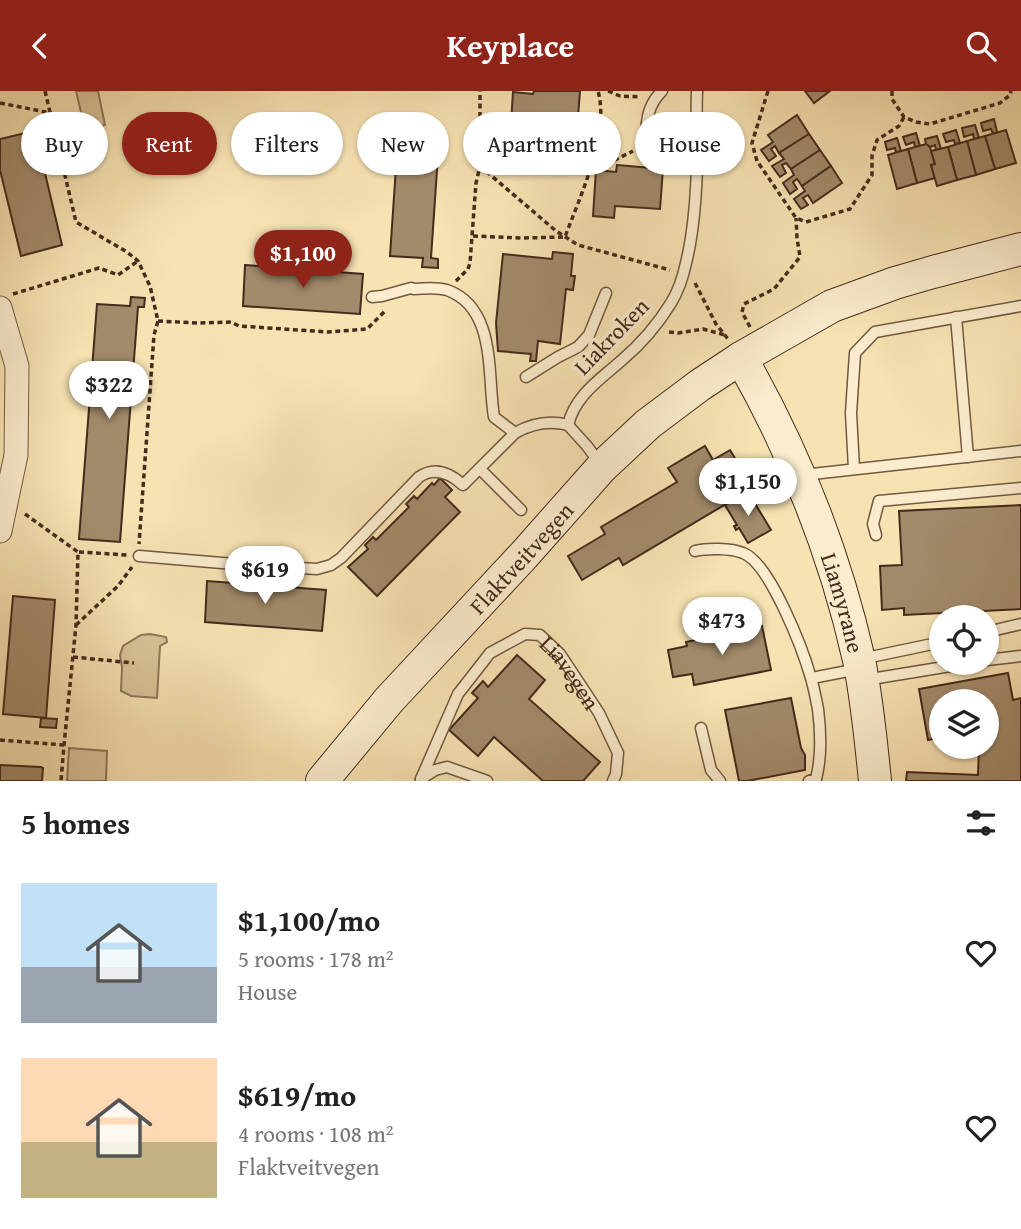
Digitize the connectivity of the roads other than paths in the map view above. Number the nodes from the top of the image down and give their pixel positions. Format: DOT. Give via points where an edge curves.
graph roads {
  1 [pos="697,91"];
  2 [pos="657,93"];
  3 [pos="648,112"];
  4 [pos="1021,249"];
  5 [pos="606,293"];
  6 [pos="372,297"];
  7 [pos="6,301"];
  8 [pos="1021,306"];
  9 [pos="956,317"];
  10 [pos="733,347"];
  11 [pos="526,377"];
  12 [pos="568,425"];
  13 [pos="515,433"];
  14 [pos="1021,451"];
  15 [pos="968,457"];
  16 [pos="603,467"];
  17 [pos="480,470"];
  18 [pos="854,470"];
  19 [pos="800,475"];
  20 [pos="1021,488"];
  21 [pos="521,510"];
  22 [pos="2,517"];
  23 [pos="876,535"];
  24 [pos="695,551"];
  25 [pos="139,556"];
  26 [pos="1021,624"];
  27 [pos="999,629"];
  28 [pos="929,646"];
  29 [pos="1021,656"];
  30 [pos="999,659"];
  31 [pos="929,665"];
  32 [pos="860,669"];
  33 [pos="812,678"];
  34 [pos="702,728"];
  35 [pos="420,780"];
  36 [pos="322,781"];
  37 [pos="487,781"];
  38 [pos="613,781"];
  39 [pos="720,781"];
  40 [pos="808,781"];
  41 [pos="874,781"];
  1 -- 12 [label="lane, Liakroken" via="696,194 692,238 680,286 653,327 576,403"];
  2 -- 3 [label="lane"];
  4 -- 10 [label="main road" via="920,275"];
  5 -- 11 [label="lane" via="589,335 578,347"];
  6 -- 13 [label="lane" via="411,288 447,290 469,303 486,338 494,417"];
  7 -- 22 [label="street" via="17,366 16,455"];
  8 -- 9 [label="lane"];
  9 -- 15 [label="lane"];
  9 -- 18 [label="lane" via="875,332 855,353 850,413"];
  10 -- 16 [label="main road, Flaktveitvegen" via="700,385 648,424"];
  10 -- 19 [label="main road, Liamyrane" via="767,404"];
  12 -- 13 [label="lane" via="544,423"];
  12 -- 16 [label="lane"];
  13 -- 17 [label="lane"];
  14 -- 15 [label="lane"];
  15 -- 18 [label="lane"];
  16 -- 36 [label="main road, Flaktveitvegen" via="389,700"];
  17 -- 21 [label="lane"];
  17 -- 25 [label="lane" via="463,485 448,474 425,472 341,558 326,567"];
  18 -- 19 [label="lane"];
  19 -- 32 [label="main road, Liamyrane" via="823,534"];
  20 -- 23 [label="lane" via="878,501 873,524"];
  24 -- 33 [label="lane" via="744,553 760,566 782,604"];
  26 -- 27 [label="lane"];
  28 -- 32 [label="lane"];
  29 -- 30 [label="lane"];
  31 -- 32 [label="lane"];
  32 -- 33 [label="lane"];
  32 -- 41 [label="main road, Liamyrane"];
  33 -- 40 [label="lane" via="821,762 816,779"];
  34 -- 39 [label="lane" via="711,770"];
  35 -- 37 [label="lane, Liavegen" via="447,767"];
  35 -- 38 [label="lane, Liavegen" via="458,694 490,653 525,635 540,635 560,654 599,713 618,753"];
}
